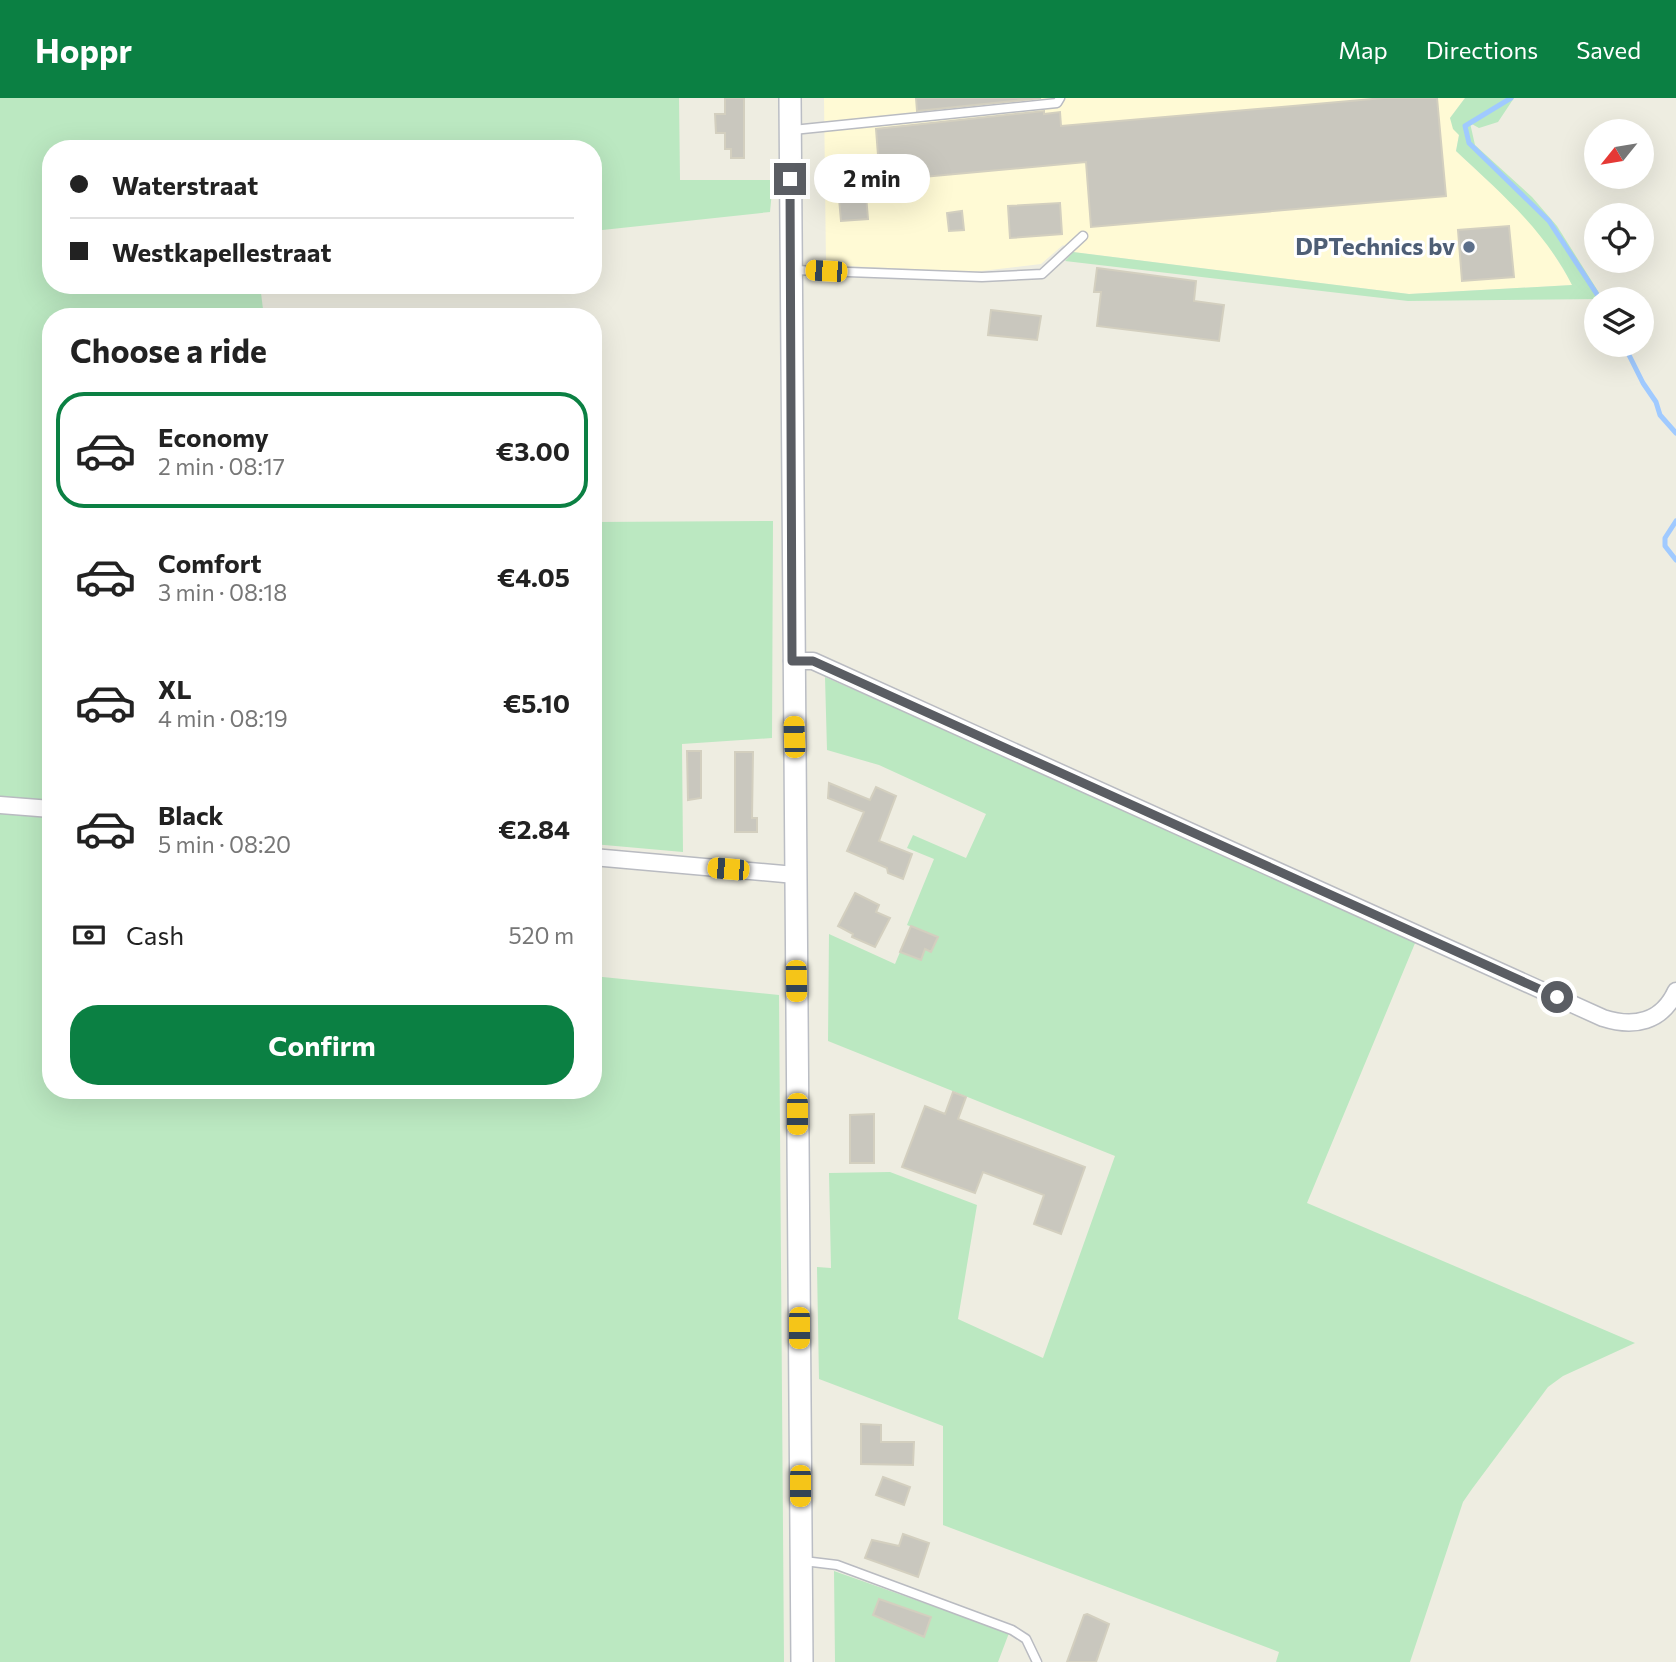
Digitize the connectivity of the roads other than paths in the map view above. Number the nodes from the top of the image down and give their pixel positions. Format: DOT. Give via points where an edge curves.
graph roads {
  1 [pos="789,98"];
  2 [pos="1060,98"];
  3 [pos="790,130"];
  4 [pos="1083,236"];
  5 [pos="790,270"];
  6 [pos="792,661"];
  7 [pos="0,805"];
  8 [pos="42,808"];
  9 [pos="602,858"];
  10 [pos="795,875"];
  11 [pos="1676,991"];
  12 [pos="801,1561"];
  13 [pos="802,1662"];
  14 [pos="1037,1662"];
  1 -- 3 [label="street"];
  2 -- 3 [label="lane" via="1057,103"];
  3 -- 5 [label="street"];
  4 -- 5 [label="lane" via="1042,274 982,277"];
  5 -- 6 [label="street"];
  6 -- 10 [label="street"];
  6 -- 11 [label="street" via="813,661 1603,1018 1642,1023 1667,1007"];
  7 -- 8 [label="street"];
  9 -- 10 [label="street"];
  10 -- 12 [label="street"];
  12 -- 13 [label="street"];
  12 -- 14 [label="lane" via="836,1565 1012,1630 1026,1639"];
}
